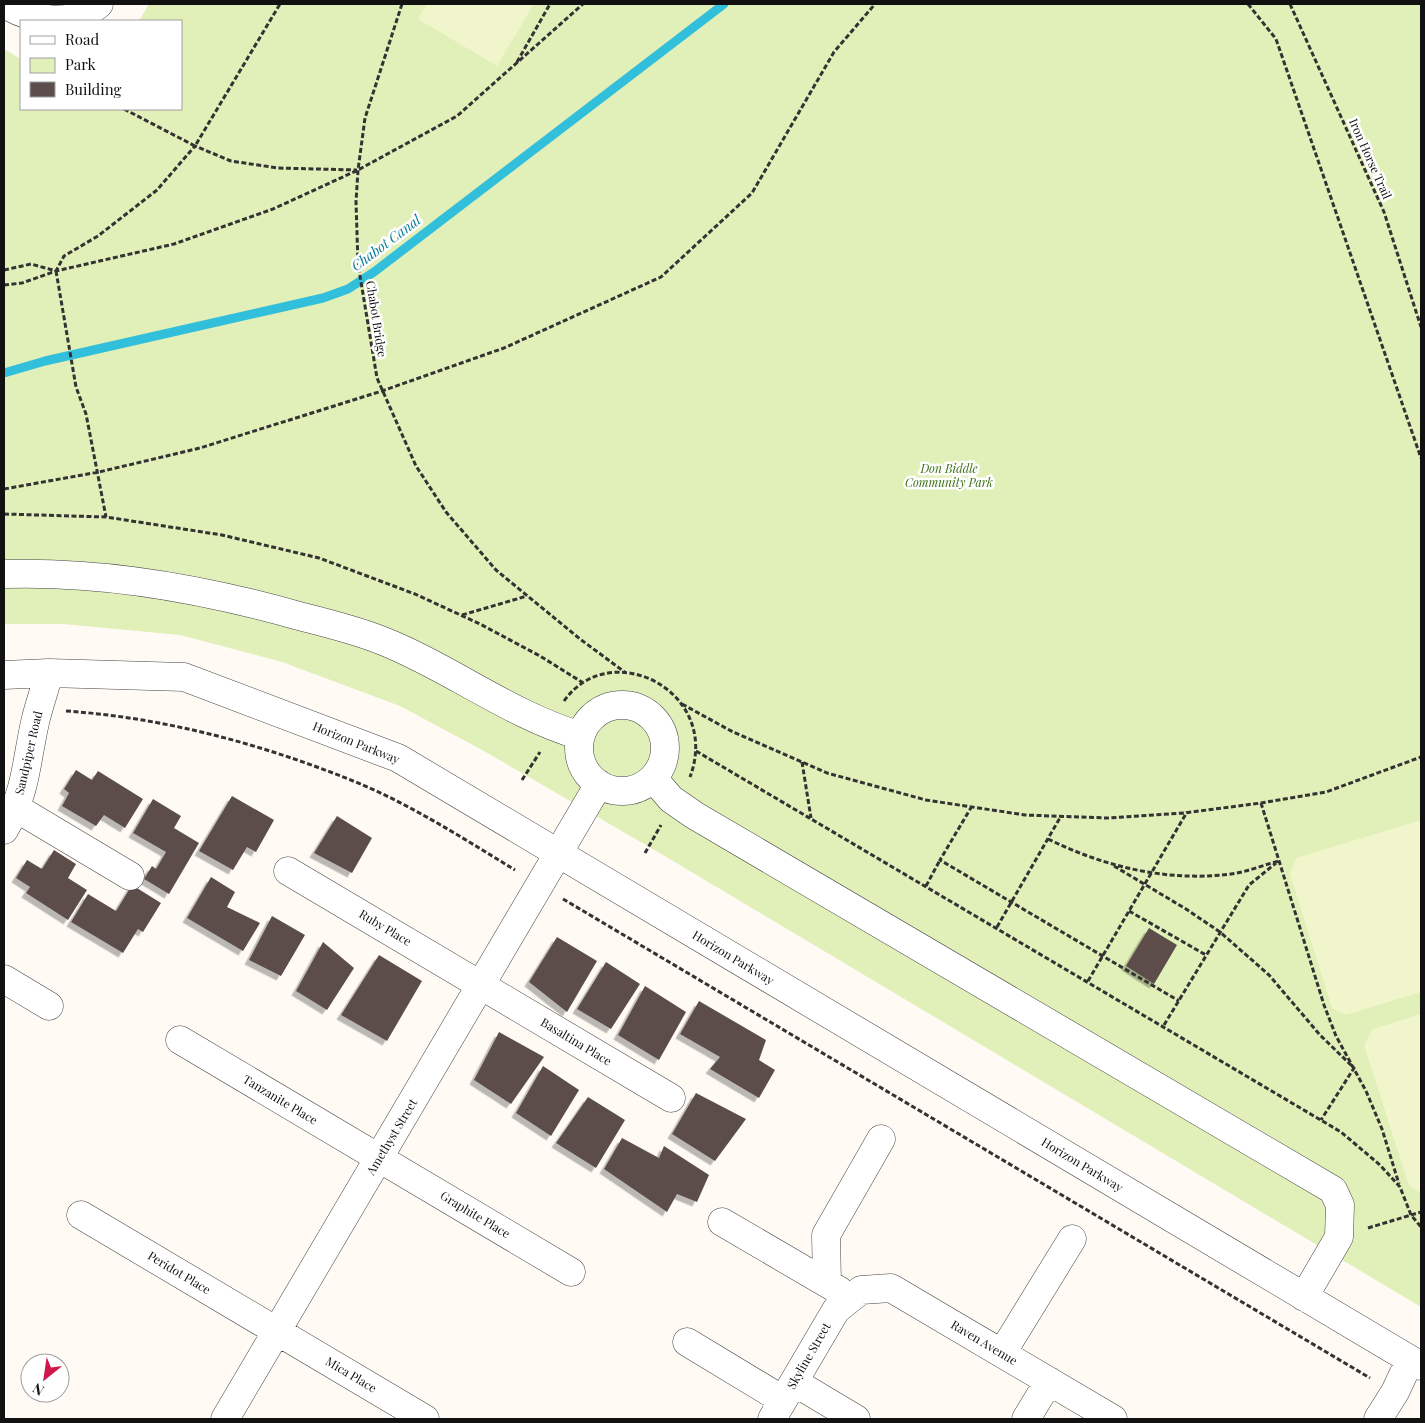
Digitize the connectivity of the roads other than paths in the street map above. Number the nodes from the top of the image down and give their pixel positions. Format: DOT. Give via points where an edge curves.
graph roads {
  1 [pos="4,4"];
  2 [pos="99,4"];
  3 [pos="4,574"];
  4 [pos="49,673"];
  5 [pos="4,675"];
  6 [pos="581,736"];
  7 [pos="653,778"];
  8 [pos="600,784"];
  9 [pos="10,819"];
  10 [pos="559,855"];
  11 [pos="288,871"];
  12 [pos="130,876"];
  13 [pos="4,979"];
  14 [pos="482,986"];
  15 [pos="49,1006"];
  16 [pos="180,1040"];
  17 [pos="671,1098"];
  18 [pos="881,1139"];
  19 [pos="379,1159"];
  20 [pos="81,1215"];
  21 [pos="722,1222"];
  22 [pos="1072,1239"];
  23 [pos="571,1272"];
  24 [pos="827,1284"];
  25 [pos="852,1297"];
  26 [pos="1304,1297"];
  27 [pos="277,1332"];
  28 [pos="687,1342"];
  29 [pos="1002,1353"];
  30 [pos="1416,1363"];
  31 [pos="1049,1381"];
  32 [pos="783,1400"];
  33 [pos="225,1419"];
  34 [pos="425,1419"];
  35 [pos="856,1419"];
  36 [pos="1026,1419"];
  37 [pos="1113,1419"];
  38 [pos="1378,1419"];
  1 -- 2 [label="street" via="42,19 69,19"];
  3 -- 6 [label="street" via="47,572 172,586 308,618 383,641 551,727"];
  4 -- 5 [label="street, Horizon Parkway"];
  4 -- 9 [label="street, Sandpiper Road" via="28,769"];
  4 -- 10 [label="street, Horizon Parkway" via="184,677 398,758"];
  6 -- 7 [label="street" via="586,723 608,707 620,704 644,711 661,729 664,741 665,755"];
  6 -- 8 [label="street" via="579,750 582,763"];
  7 -- 8 [label="street" via="640,787 627,790"];
  7 -- 26 [label="street" via="675,802 694,815 1333,1190 1340,1205 1339,1237"];
  8 -- 10 [label="street, Amethyst Street"];
  9 -- 12 [label="street"];
  10 -- 14 [label="street, Amethyst Street"];
  10 -- 26 [label="street, Horizon Parkway"];
  11 -- 14 [label="street, Ruby Place"];
  13 -- 15 [label="street"];
  14 -- 17 [label="street, Basaltina Place"];
  14 -- 19 [label="street, Amethyst Street"];
  16 -- 19 [label="street, Tanzanite Place"];
  18 -- 24 [label="street" via="826,1235"];
  19 -- 23 [label="street, Graphite Place"];
  19 -- 27 [label="street, Amethyst Street"];
  20 -- 27 [label="street, Peridot Place"];
  21 -- 24 [label="street"];
  22 -- 29 [label="street"];
  24 -- 25 [label="street"];
  25 -- 29 [label="street, Raven Avenue" via="861,1290 891,1288"];
  25 -- 32 [label="street, Skyline Street" via="836,1310"];
  26 -- 30 [label="street, Horizon Parkway"];
  27 -- 33 [label="street, Amethyst Street"];
  27 -- 34 [label="street, Mica Place"];
  28 -- 32 [label="street"];
  29 -- 31 [label="street, Raven Avenue"];
  30 -- 38 [label="street"];
  31 -- 36 [label="street"];
  31 -- 37 [label="street, Raven Avenue"];
  32 -- 35 [label="street"];
}
